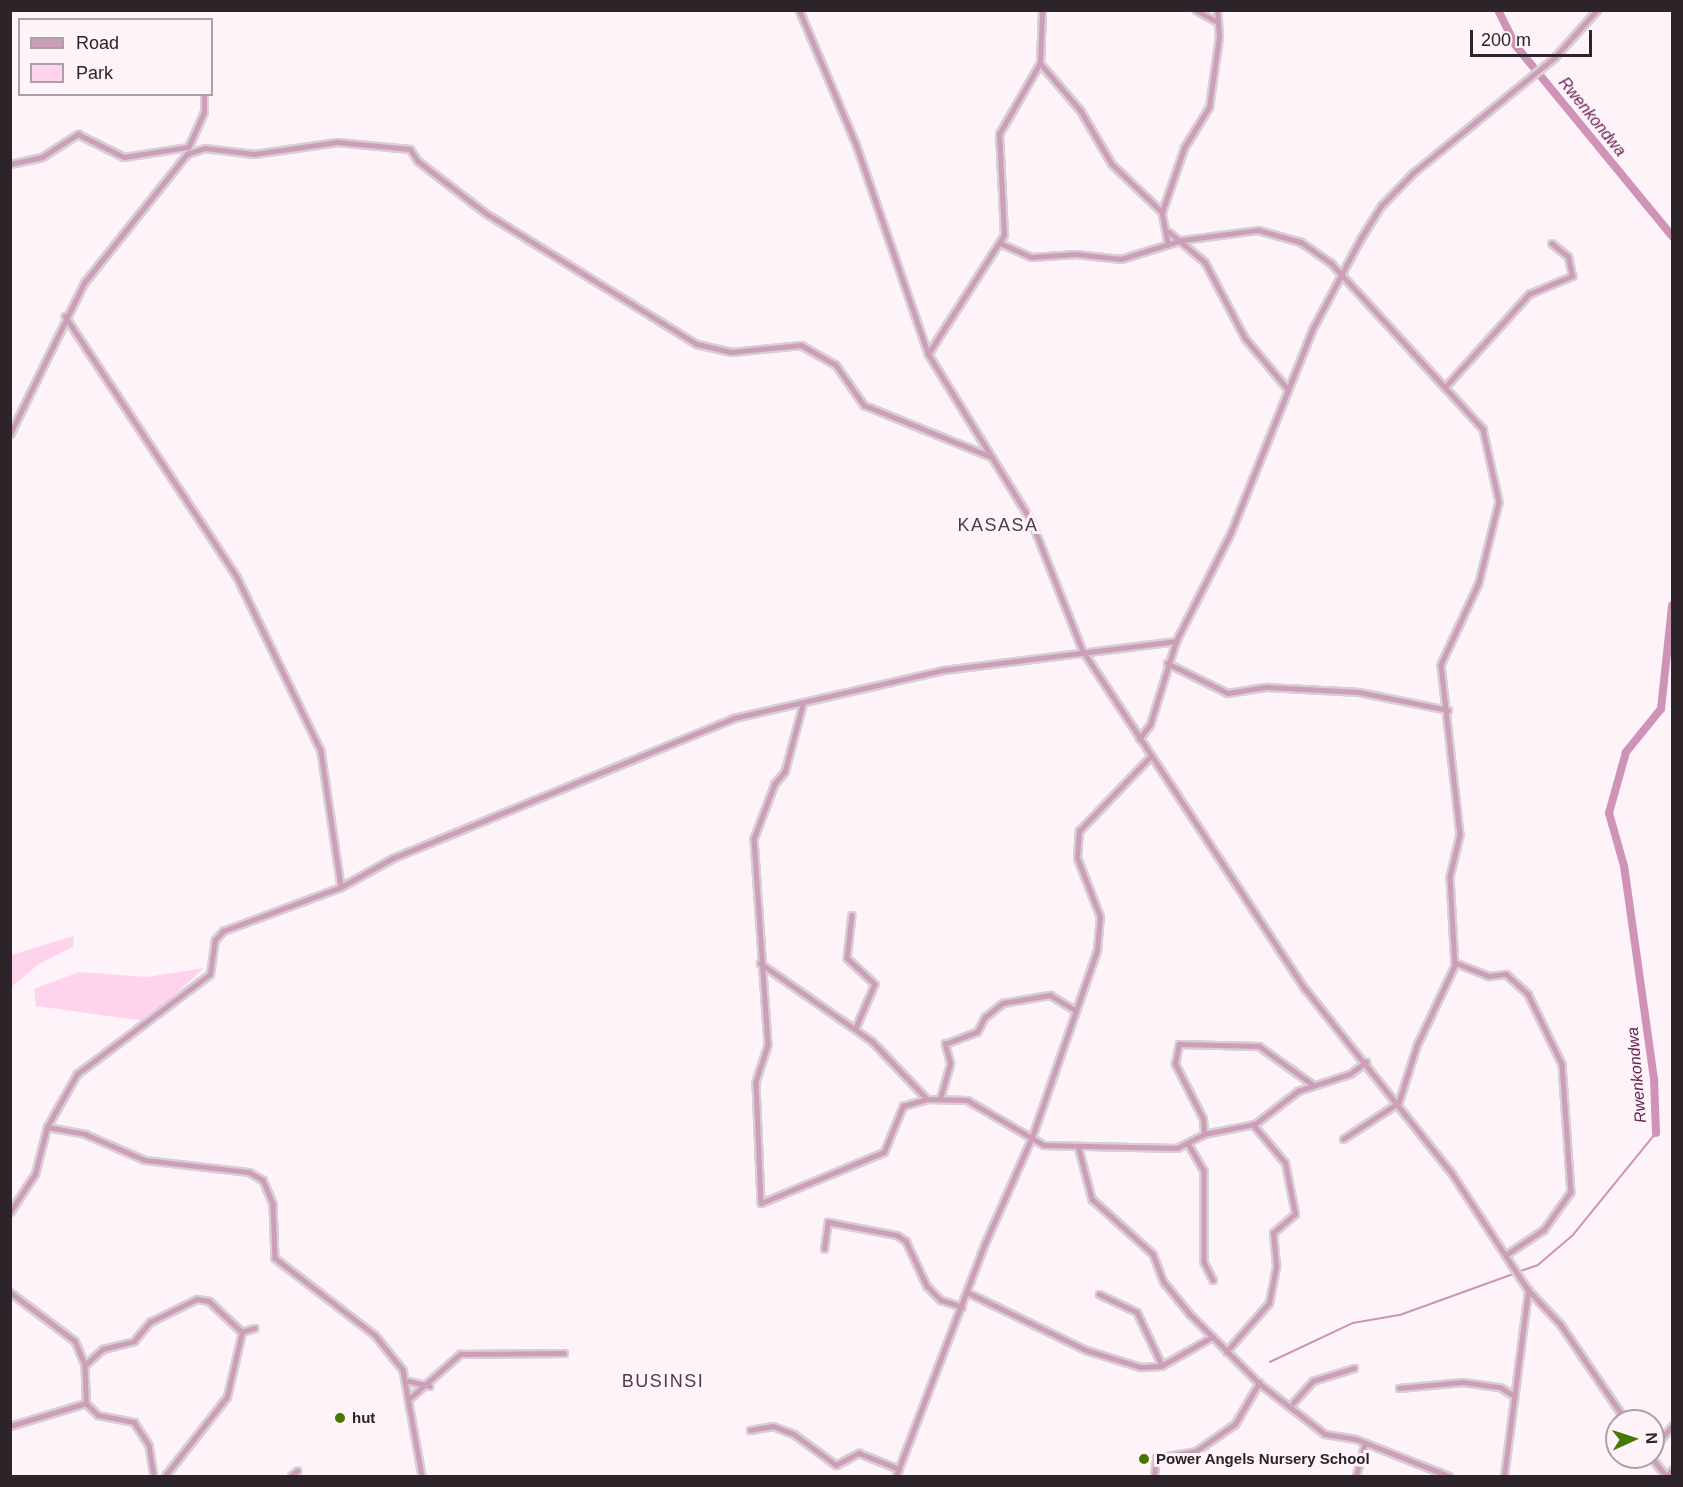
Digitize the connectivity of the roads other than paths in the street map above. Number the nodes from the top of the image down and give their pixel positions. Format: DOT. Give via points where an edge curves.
graph roads {
  1 [pos="799,10"];
  2 [pos="1042,10"];
  3 [pos="1196,10"];
  4 [pos="1217,10"];
  5 [pos="1597,10"];
  6 [pos="1218,22"];
  7 [pos="1040,63"];
  8 [pos="204,96"];
  9 [pos="188,147"];
  10 [pos="188,154"];
  11 [pos="10,164"];
  12 [pos="1162,212"];
  13 [pos="1169,232"];
  14 [pos="1182,240"];
  15 [pos="1000,243"];
  16 [pos="1168,244"];
  17 [pos="1552,244"];
  18 [pos="1339,275"];
  19 [pos="65,316"];
  20 [pos="928,354"];
  21 [pos="1446,386"];
  22 [pos="1288,389"];
  23 [pos="10,434"];
  24 [pos="992,457"];
  25 [pos="1176,641"];
  26 [pos="1082,650"];
  27 [pos="1167,663"];
  28 [pos="803,705"];
  29 [pos="1448,710"];
  30 [pos="1138,739"];
  31 [pos="1151,756"];
  32 [pos="341,887"];
  33 [pos="852,915"];
  34 [pos="1454,962"];
  35 [pos="760,963"];
  36 [pos="1466,968"];
  37 [pos="1453,974"];
  38 [pos="1075,1010"];
  39 [pos="855,1028"];
  40 [pos="1366,1062"];
  41 [pos="1312,1084"];
  42 [pos="927,1099"];
  43 [pos="940,1099"];
  44 [pos="1399,1103"];
  45 [pos="1253,1125"];
  46 [pos="47,1127"];
  47 [pos="1204,1134"];
  48 [pos="1032,1137"];
  49 [pos="1344,1138"];
  50 [pos="1190,1145"];
  51 [pos="1079,1149"];
  52 [pos="10,1212"];
  53 [pos="824,1249"];
  54 [pos="1508,1254"];
  55 [pos="1214,1280"];
  56 [pos="1528,1290"];
  57 [pos="10,1292"];
  58 [pos="967,1292"];
  59 [pos="1099,1294"];
  60 [pos="962,1307"];
  61 [pos="254,1328"];
  62 [pos="242,1332"];
  63 [pos="1212,1337"];
  64 [pos="1226,1352"];
  65 [pos="564,1353"];
  66 [pos="83,1355"];
  67 [pos="92,1357"];
  68 [pos="85,1365"];
  69 [pos="1162,1365"];
  70 [pos="1354,1368"];
  71 [pos="409,1381"];
  72 [pos="1259,1383"];
  73 [pos="429,1386"];
  74 [pos="1399,1388"];
  75 [pos="1513,1395"];
  76 [pos="410,1398"];
  77 [pos="86,1403"];
  78 [pos="1293,1403"];
  79 [pos="1618,1409"];
  80 [pos="10,1426"];
  81 [pos="750,1430"];
  82 [pos="1365,1443"];
  83 [pos="899,1469"];
  84 [pos="1672,1470"];
  85 [pos="297,1471"];
  86 [pos="154,1476"];
  87 [pos="165,1476"];
  88 [pos="291,1476"];
  89 [pos="422,1476"];
  90 [pos="896,1476"];
  91 [pos="1154,1476"];
  92 [pos="1356,1476"];
  93 [pos="1449,1476"];
  94 [pos="1504,1476"];
  95 [pos="1666,1476"];
  1 -- 20 [label="street" via="859,155"];
  2 -- 7 [label="street"];
  3 -- 6 [label="street"];
  4 -- 6 [label="street"];
  5 -- 18 [label="street" via="1544,67 1397,189"];
  6 -- 12 [label="street" via="1209,107 1184,148"];
  7 -- 12 [label="street" via="1081,111 1112,164"];
  7 -- 15 [label="street" via="999,134 1005,228"];
  8 -- 9 [label="street" via="204,112"];
  9 -- 10 [label="street"];
  9 -- 11 [label="street" via="124,157 78,134 42,157"];
  10 -- 19 [label="street" via="90,275"];
  10 -- 24 [label="street" via="205,148 255,154 337,142 410,149 418,161 487,214 697,344 731,352 801,345 836,365 864,405"];
  12 -- 13 [label="street"];
  13 -- 14 [label="street"];
  13 -- 16 [label="street"];
  14 -- 16 [label="street"];
  14 -- 18 [label="street" via="1266,231 1314,250"];
  14 -- 22 [label="street" via="1205,262 1245,338"];
  15 -- 16 [label="street" via="1031,257 1076,254 1121,259"];
  15 -- 20 [label="street"];
  17 -- 21 [label="street" via="1568,257 1572,276 1529,294"];
  18 -- 21 [label="street"];
  18 -- 22 [label="street"];
  19 -- 23 [label="street"];
  19 -- 32 [label="street" via="237,577 321,751"];
  20 -- 24 [label="street"];
  21 -- 29 [label="street" via="1483,429 1499,496 1479,584 1442,659"];
  22 -- 25 [label="street" via="1219,561"];
  24 -- 26 [label="street" via="1031,521"];
  25 -- 26 [label="street"];
  25 -- 27 [label="street"];
  26 -- 28 [label="street" via="944,670"];
  26 -- 30 [label="street"];
  27 -- 29 [label="street" via="1228,693 1266,687 1359,692"];
  27 -- 30 [label="street" via="1154,717"];
  28 -- 32 [label="street" via="700,730 393,858"];
  28 -- 35 [label="street" via="785,772 775,784 754,839"];
  29 -- 34 [label="street" via="1460,836 1450,877"];
  30 -- 31 [label="street"];
  31 -- 38 [label="street" via="1078,831 1077,858 1100,917 1100,933"];
  31 -- 40 [label="street" via="1305,989"];
  32 -- 46 [label="street" via="218,935 210,974 82,1069"];
  33 -- 39 [label="street" via="847,958 875,984"];
  34 -- 36 [label="street"];
  34 -- 37 [label="street"];
  35 -- 39 [label="street"];
  35 -- 42 [label="street" via="768,1045 756,1083 761,1203 884,1152 903,1106"];
  36 -- 37 [label="street"];
  36 -- 54 [label="street" via="1489,976 1508,975 1528,994 1562,1064 1571,1192 1541,1233"];
  37 -- 44 [label="street" via="1417,1046"];
  38 -- 43 [label="street" via="1050,995 1003,1003 985,1017 977,1032 945,1044 951,1063"];
  38 -- 48 [label="street"];
  39 -- 42 [label="street" via="896,1060"];
  40 -- 41 [label="street" via="1350,1074"];
  40 -- 44 [label="street"];
  41 -- 45 [label="street"];
  41 -- 47 [label="street" via="1259,1046 1179,1044 1175,1064"];
  42 -- 43 [label="street"];
  43 -- 48 [label="street" via="967,1100"];
  44 -- 49 [label="street"];
  44 -- 54 [label="street"];
  45 -- 47 [label="street"];
  45 -- 64 [label="street" via="1285,1163 1295,1214 1273,1233 1276,1264 1269,1303"];
  46 -- 52 [label="street" via="40,1164"];
  46 -- 71 [label="street" via="85,1134 145,1160 257,1175 273,1204 275,1258 375,1335"];
  47 -- 50 [label="street"];
  48 -- 51 [label="street"];
  48 -- 58 [label="street"];
  50 -- 51 [label="street"];
  50 -- 55 [label="street" via="1204,1171 1204,1259"];
  51 -- 63 [label="street" via="1088,1194 1153,1254 1164,1282"];
  53 -- 60 [label="street" via="828,1222 897,1235 906,1241 927,1286 941,1300"];
  54 -- 56 [label="street" via="1527,1280"];
  56 -- 75 [label="street"];
  56 -- 79 [label="street" via="1560,1324"];
  57 -- 66 [label="street" via="68,1333"];
  58 -- 60 [label="street"];
  58 -- 69 [label="street" via="1086,1350 1141,1366"];
  59 -- 69 [label="street" via="1137,1312"];
  60 -- 83 [label="street"];
  61 -- 62 [label="street"];
  62 -- 67 [label="street" via="209,1301 197,1299 156,1319 134,1341 109,1346"];
  62 -- 87 [label="street" via="227,1397"];
  63 -- 64 [label="street"];
  63 -- 69 [label="street"];
  64 -- 72 [label="street"];
  65 -- 73 [label="street" via="460,1354"];
  66 -- 67 [label="street"];
  66 -- 68 [label="street"];
  67 -- 68 [label="street"];
  68 -- 77 [label="street"];
  70 -- 78 [label="street" via="1313,1381"];
  71 -- 73 [label="street"];
  71 -- 76 [label="street"];
  72 -- 78 [label="street"];
  72 -- 91 [label="street" via="1235,1424 1196,1451 1156,1458"];
  73 -- 76 [label="street"];
  74 -- 75 [label="street" via="1463,1382 1500,1387"];
  75 -- 94 [label="street"];
  76 -- 89 [label="street"];
  77 -- 80 [label="street"];
  77 -- 86 [label="street" via="98,1415 134,1422 149,1445"];
  78 -- 82 [label="street" via="1325,1434"];
  81 -- 83 [label="street" via="772,1426 795,1434 836,1465 859,1453"];
  82 -- 92 [label="street"];
  82 -- 93 [label="street"];
  83 -- 90 [label="street"];
  84 -- 95 [label="street"];
  85 -- 88 [label="street"];
}
